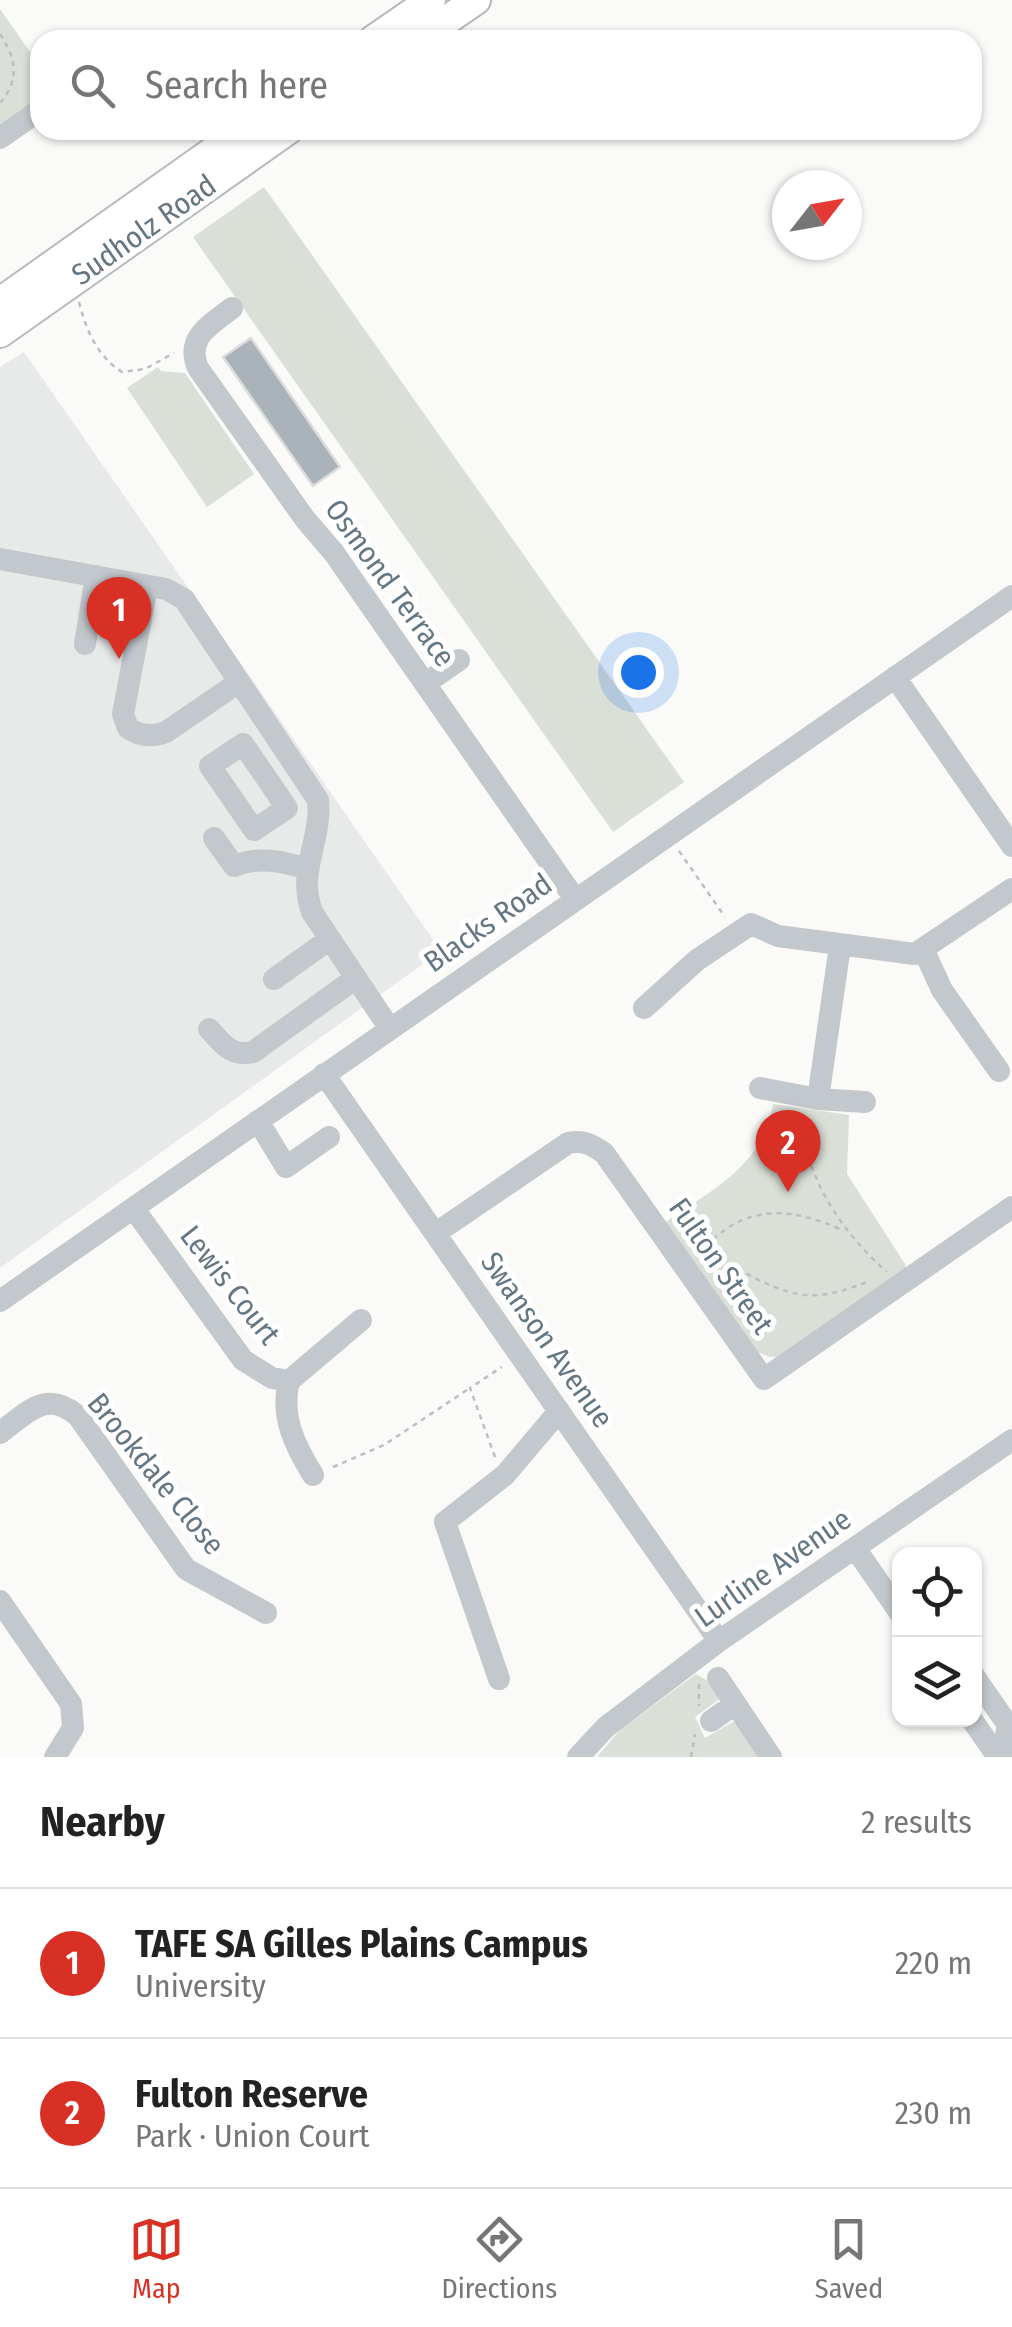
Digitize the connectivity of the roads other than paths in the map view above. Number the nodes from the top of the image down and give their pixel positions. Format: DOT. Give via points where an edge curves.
graph roads {
  1 [pos="431,0"];
  2 [pos="476,0"];
  3 [pos="388,30"];
  4 [pos="432,30"];
  5 [pos="30,117"];
  6 [pos="0,138"];
  7 [pos="229,140"];
  8 [pos="274,140"];
  9 [pos="0,302"];
  10 [pos="232,308"];
  11 [pos="0,332"];
  12 [pos="0,559"];
  13 [pos="96,576"];
  14 [pos="147,586"];
  15 [pos="1012,596"];
  16 [pos="85,644"];
  17 [pos="460,660"];
  18 [pos="895,677"];
  19 [pos="239,682"];
  20 [pos="426,683"];
  21 [pos="275,736"];
  22 [pos="250,753"];
  23 [pos="214,838"];
  24 [pos="1012,846"];
  25 [pos="307,870"];
  26 [pos="1012,889"];
  27 [pos="575,900"];
  28 [pos="330,939"];
  29 [pos="840,946"];
  30 [pos="924,951"];
  31 [pos="356,978"];
  32 [pos="274,979"];
  33 [pos="644,1008"];
  34 [pos="209,1029"];
  35 [pos="390,1029"];
  36 [pos="999,1071"];
  37 [pos="324,1074"];
  38 [pos="760,1088"];
  39 [pos="865,1102"];
  40 [pos="810,1104"];
  41 [pos="258,1121"];
  42 [pos="329,1137"];
  43 [pos="1012,1207"];
  44 [pos="134,1209"];
  45 [pos="436,1233"];
  46 [pos="2,1296"];
  47 [pos="362,1320"];
  48 [pos="289,1382"];
  49 [pos="560,1411"];
  50 [pos="0,1432"];
  51 [pos="1012,1440"];
  52 [pos="319,1473"];
  53 [pos="856,1548"];
  54 [pos="0,1601"];
  55 [pos="892,1601"];
  56 [pos="266,1614"];
  57 [pos="720,1640"];
  58 [pos="718,1678"];
  59 [pos="498,1679"];
  60 [pos="982,1688"];
  61 [pos="735,1704"];
  62 [pos="711,1721"];
  63 [pos="977,1727"];
  64 [pos="55,1757"];
  65 [pos="578,1757"];
  66 [pos="771,1757"];
  67 [pos="1000,1757"];
  1 -- 3 [label="main road"];
  2 -- 4 [label="main road"];
  5 -- 6 [label="street"];
  7 -- 9 [label="main road, Sudholz Road"];
  8 -- 11 [label="main road, Sudholz Road"];
  10 -- 20 [label="street, Osmond Terrace" via="194,344 198,368"];
  12 -- 13 [label="street"];
  13 -- 14 [label="street"];
  13 -- 16 [label="street"];
  14 -- 19 [label="street" via="184,599"];
  14 -- 19 [label="street" via="123,714 128,728 156,736 166,732"];
  15 -- 18 [label="street, Blacks Road"];
  17 -- 20 [label="street"];
  18 -- 24 [label="street"];
  18 -- 27 [label="street, Blacks Road"];
  19 -- 21 [label="street"];
  20 -- 27 [label="street, Osmond Terrace"];
  21 -- 22 [label="street"];
  21 -- 25 [label="street" via="318,800"];
  23 -- 25 [label="street" via="234,866 272,861"];
  25 -- 28 [label="street" via="305,892"];
  26 -- 30 [label="street"];
  27 -- 35 [label="street, Blacks Road"];
  28 -- 31 [label="street"];
  28 -- 32 [label="street"];
  29 -- 30 [label="street"];
  29 -- 33 [label="street" via="778,936 751,924 697,960"];
  29 -- 40 [label="street"];
  30 -- 36 [label="street" via="942,990"];
  31 -- 34 [label="street" via="254,1052 228,1050"];
  31 -- 35 [label="street"];
  35 -- 37 [label="street, Blacks Road"];
  37 -- 41 [label="street, Blacks Road"];
  37 -- 45 [label="street, Swanson Avenue"];
  38 -- 40 [label="street"];
  39 -- 40 [label="street"];
  41 -- 42 [label="street" via="286,1167"];
  41 -- 44 [label="street, Blacks Road"];
  43 -- 45 [label="street, Fulton Street" via="764,1379 593,1145 568,1143"];
  44 -- 46 [label="street, Blacks Road"];
  44 -- 48 [label="street, Lewis Court" via="243,1360"];
  45 -- 49 [label="street, Swanson Avenue"];
  47 -- 48 [label="street, Lewis Court"];
  48 -- 52 [label="street, Lewis Court" via="290,1431"];
  49 -- 57 [label="street, Swanson Avenue"];
  49 -- 59 [label="street" via="505,1476 444,1522"];
  50 -- 56 [label="street, Brookdale Close" via="40,1405 67,1407 186,1569"];
  51 -- 53 [label="street, Lurline Avenue"];
  53 -- 55 [label="street"];
  53 -- 57 [label="street, Lurline Avenue"];
  54 -- 64 [label="street" via="71,1704 73,1728"];
  57 -- 65 [label="street, Lurline Avenue" via="606,1727"];
  58 -- 61 [label="street"];
  60 -- 67 [label="street" via="1008,1725"];
  61 -- 62 [label="street"];
  61 -- 66 [label="street"];
  63 -- 67 [label="street"];
}
